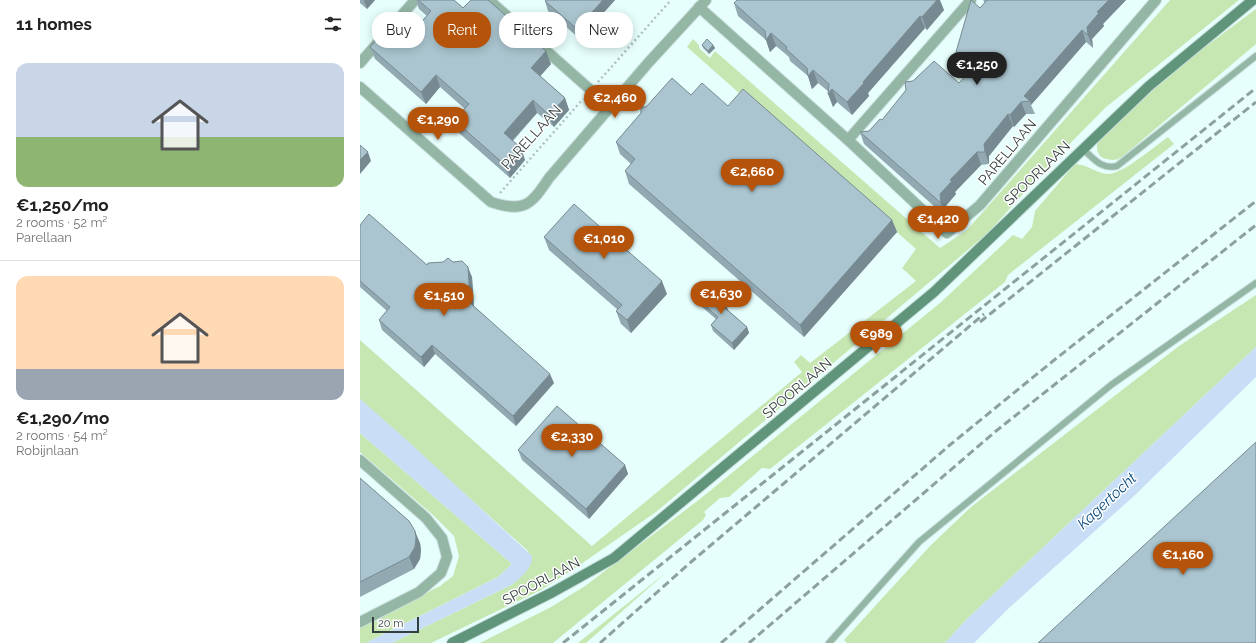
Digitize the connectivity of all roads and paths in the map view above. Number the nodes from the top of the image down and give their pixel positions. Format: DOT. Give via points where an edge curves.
graph roads {
  1 [pos="415,0"];
  2 [pos="489,0"];
  3 [pos="670,0"];
  4 [pos="970,0"];
  5 [pos="1156,0"];
  6 [pos="1253,0"];
  7 [pos="702,4"];
  8 [pos="1256,56"];
  9 [pos="360,63"];
  10 [pos="360,87"];
  11 [pos="591,90"];
  12 [pos="611,108"];
  13 [pos="848,140"];
  14 [pos="1083,149"];
  15 [pos="491,202"];
  16 [pos="1256,283"];
  17 [pos="360,460"];
  18 [pos="360,622"];
  19 [pos="452,643"];
  20 [pos="829,643"];
  1 -- 9 [label="street"];
  2 -- 11 [label="street"];
  3 -- 11 [label="path, PARELLAAN"];
  4 -- 13 [label="street"];
  5 -- 13 [label="street, PARELLAAN" via="980,205 947,233"];
  6 -- 14 [label="main road, SPOORLAAN" via="1149,86"];
  7 -- 12 [label="street, PARELLAAN"];
  7 -- 13 [label="street, PARELLAAN"];
  8 -- 14 [label="lane" via="1117,166 1109,168 1101,165"];
  10 -- 15 [label="street"];
  11 -- 12 [label="street"];
  11 -- 15 [label="path, PARELLAAN"];
  12 -- 15 [label="street, PARELLAAN" via="548,178 535,199 527,204 508,208"];
  14 -- 19 [label="main road, SPOORLAAN" via="934,292 614,558"];
  16 -- 20 [label="lane" via="1111,385 919,542"];
  17 -- 18 [label="street" via="426,518 442,538 447,557 441,573 419,592"];
}
